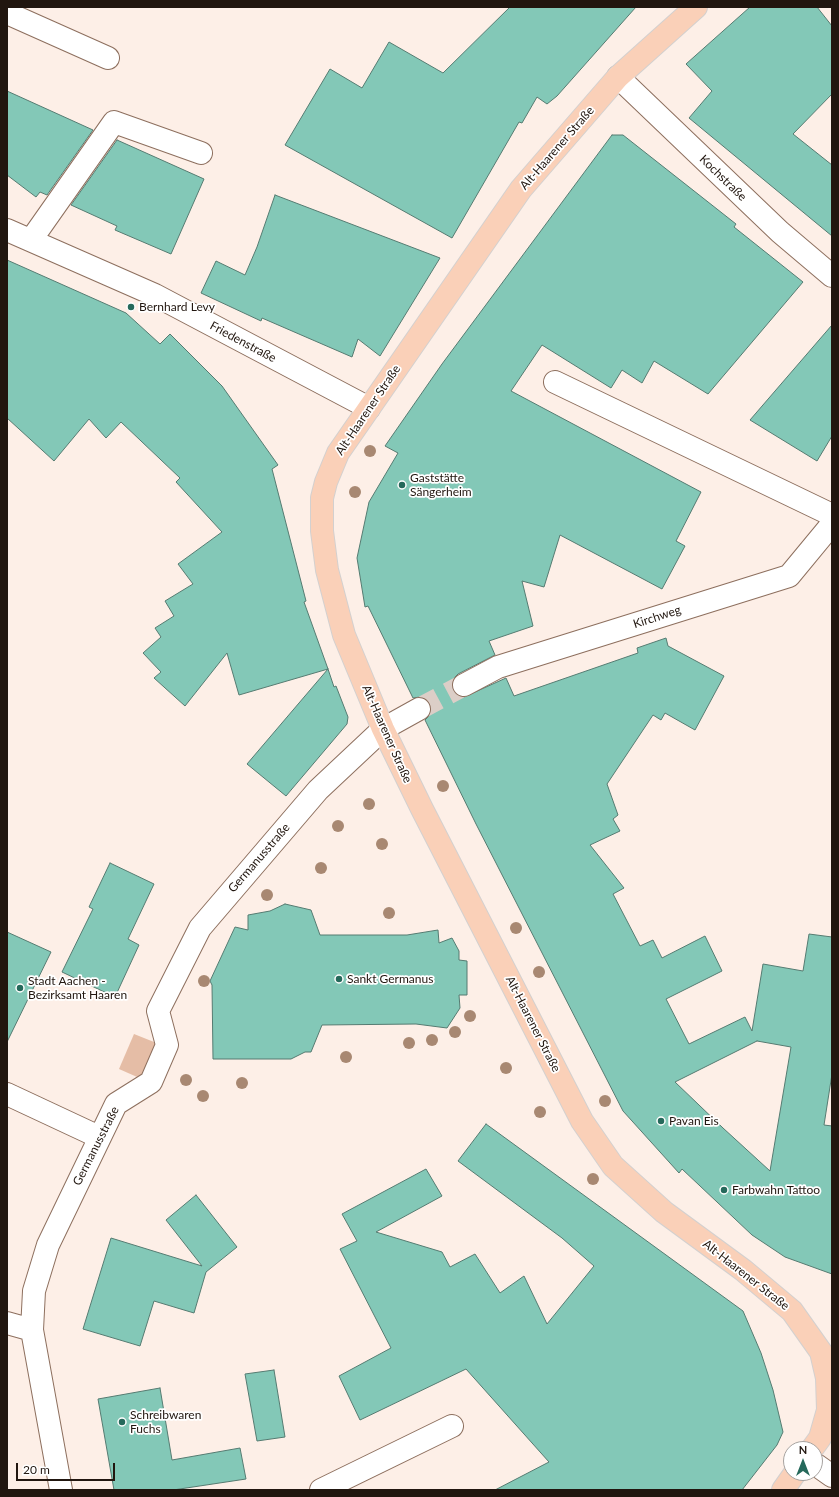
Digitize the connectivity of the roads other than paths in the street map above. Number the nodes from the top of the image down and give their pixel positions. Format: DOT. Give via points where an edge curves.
graph roads {
  1 [pos="696,7"];
  2 [pos="7,13"];
  3 [pos="108,58"];
  4 [pos="618,77"];
  5 [pos="202,153"];
  6 [pos="7,230"];
  7 [pos="31,240"];
  8 [pos="832,276"];
  9 [pos="556,382"];
  10 [pos="369,408"];
  11 [pos="832,515"];
  12 [pos="832,524"];
  13 [pos="464,685"];
  14 [pos="419,709"];
  15 [pos="383,728"];
  16 [pos="7,1094"];
  17 [pos="99,1137"];
  18 [pos="7,1323"];
  19 [pos="32,1330"];
  20 [pos="826,1351"];
  21 [pos="452,1426"];
  22 [pos="818,1441"];
  23 [pos="823,1470"];
  24 [pos="832,1476"];
  25 [pos="789,1481"];
  26 [pos="61,1490"];
  27 [pos="321,1490"];
  28 [pos="783,1490"];
  1 -- 4 [label="main road, Alt-Haarener Straße"];
  2 -- 3 [label="street"];
  4 -- 8 [label="street, Kochstraße" via="780,232"];
  4 -- 10 [label="main road, Alt-Haarener Straße" via="521,189"];
  5 -- 7 [label="street" via="114,122"];
  6 -- 7 [label="street, Friedenstraße"];
  7 -- 10 [label="street, Friedenstraße" via="155,295"];
  9 -- 11 [label="street"];
  10 -- 15 [label="main road, Alt-Haarener Straße" via="341,448 331,468 322,498 322,531 327,570 344,635"];
  12 -- 13 [label="street, Kirchweg" via="789,576 498,668"];
  14 -- 15 [label="street"];
  15 -- 17 [label="street, Germanusstraße" via="318,790 200,928 158,1011 167,1045 154,1076 151,1082 116,1104"];
  15 -- 20 [label="main road, Alt-Haarener Straße" via="582,1120 613,1166 664,1212 743,1270 792,1311"];
  16 -- 17 [label="street"];
  17 -- 19 [label="street, Germanusstraße" via="48,1245 34,1291"];
  18 -- 19 [label="street"];
  19 -- 26 [label="street, Germanusstraße"];
  20 -- 22 [label="main road, Alt-Haarener Straße" via="828,1410"];
  21 -- 27 [label="street"];
  23 -- 24 [label="street"];
  25 -- 28 [label="main road"];
}
